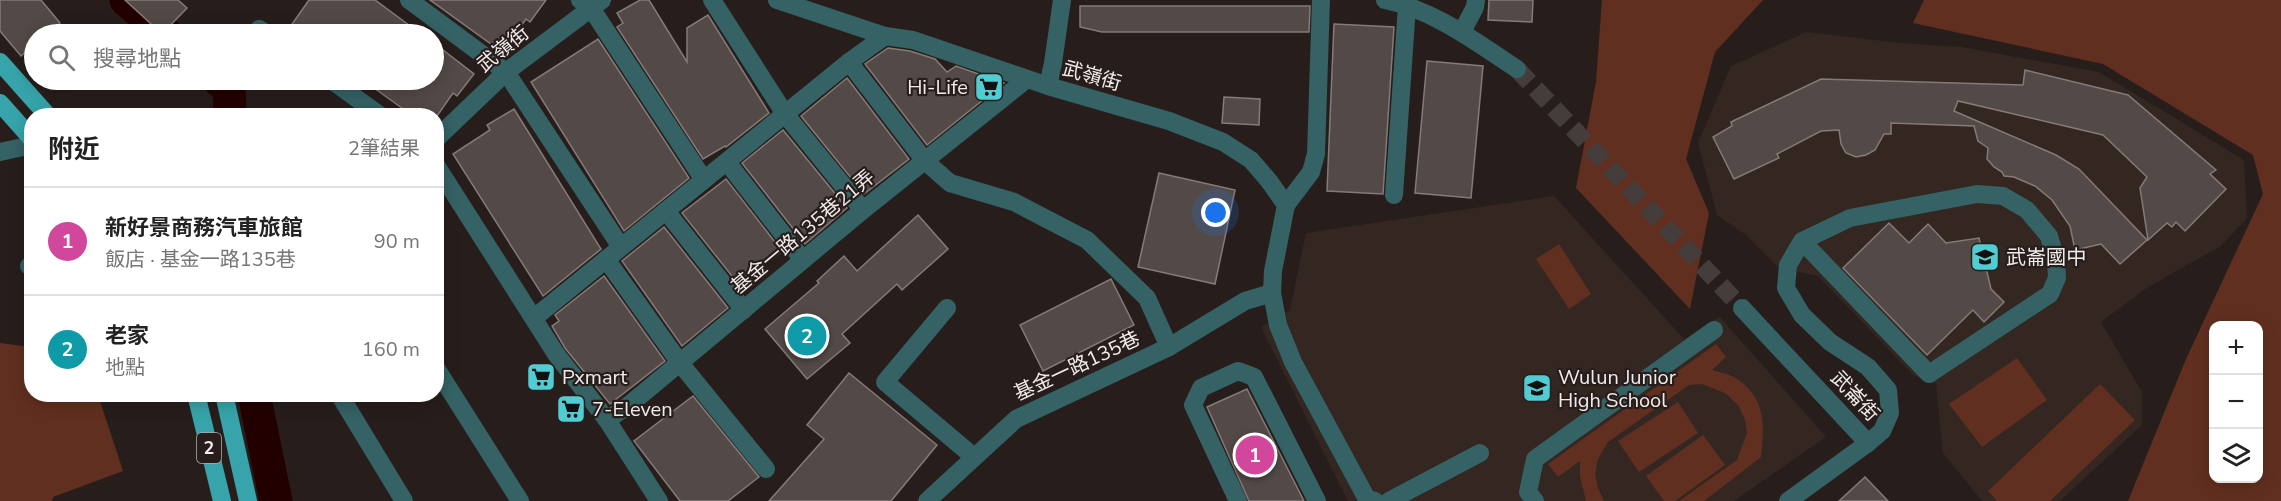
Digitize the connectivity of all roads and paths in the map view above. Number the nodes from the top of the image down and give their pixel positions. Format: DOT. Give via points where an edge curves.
graph roads {
  1 [pos="409,0"];
  2 [pos="712,0"];
  3 [pos="777,0"];
  4 [pos="1062,0"];
  5 [pos="1321,0"];
  6 [pos="1476,0"];
  7 [pos="1395,2"];
  8 [pos="591,3"];
  9 [pos="441,24"];
  10 [pos="444,26"];
  11 [pos="1462,32"];
  12 [pos="885,36"];
  13 [pos="0,62"];
  14 [pos="849,62"];
  15 [pos="1517,69"];
  16 [pos="506,72"];
  17 [pos="1027,79"];
  18 [pos="1048,86"];
  19 [pos="24,89"];
  20 [pos="25,90"];
  21 [pos="345,90"];
  22 [pos="0,103"];
  23 [pos="41,108"];
  24 [pos="370,108"];
  25 [pos="785,114"];
  26 [pos="24,130"];
  27 [pos="444,131"];
  28 [pos="24,147"];
  29 [pos="0,152"];
  30 [pos="925,161"];
  31 [pos="727,162"];
  32 [pos="444,177"];
  33 [pos="704,180"];
  34 [pos="1394,195"];
  35 [pos="1286,205"];
  36 [pos="863,210"];
  37 [pos="666,212"];
  38 [pos="1802,241"];
  39 [pos="621,247"];
  40 [pos="606,259"];
  41 [pos="803,260"];
  42 [pos="1272,293"];
  43 [pos="947,308"];
  44 [pos="1742,308"];
  45 [pos="744,310"];
  46 [pos="534,318"];
  47 [pos="1714,330"];
  48 [pos="1169,347"];
  49 [pos="680,363"];
  50 [pos="444,381"];
  51 [pos="198,402"];
  52 [pos="226,402"];
  53 [pos="344,402"];
  54 [pos="607,420"];
  55 [pos="1868,442"];
  56 [pos="1480,453"];
  57 [pos="974,457"];
  58 [pos="766,469"];
  59 [pos="517,500"];
  60 [pos="222,501"];
  61 [pos="248,501"];
  62 [pos="404,501"];
  63 [pos="659,501"];
  64 [pos="927,501"];
  65 [pos="1238,501"];
  66 [pos="1317,501"];
  67 [pos="1375,501"];
  68 [pos="1389,501"];
  69 [pos="1535,501"];
  70 [pos="1788,501"];
  1 -- 9 [label="street"];
  2 -- 25 [label="street"];
  3 -- 12 [label="street, 武嶺街"];
  4 -- 18 [label="street"];
  5 -- 35 [label="street" via="1316,154 1311,172"];
  6 -- 11 [label="street"];
  7 -- 11 [label="street"];
  7 -- 34 [label="street"];
  8 -- 16 [label="street, 武嶺街"];
  8 -- 33 [label="street"];
  10 -- 16 [label="street"];
  11 -- 15 [label="street"];
  12 -- 14 [label="street"];
  12 -- 17 [label="street, 武嶺街" via="913,40"];
  13 -- 19 [label="main road"];
  14 -- 25 [label="street"];
  14 -- 30 [label="street"];
  16 -- 27 [label="street, 武嶺街"];
  16 -- 39 [label="street"];
  17 -- 18 [label="street, 武嶺街"];
  17 -- 30 [label="street, 基金一路135巷21弄"];
  18 -- 35 [label="street, 武嶺街" via="1222,142 1251,160"];
  20 -- 23 [label="main road"];
  21 -- 24 [label="street"];
  22 -- 26 [label="main road"];
  25 -- 31 [label="street"];
  25 -- 36 [label="street"];
  28 -- 29 [label="street"];
  30 -- 36 [label="street, 基金一路135巷21弄"];
  30 -- 48 [label="street" via="950,183 1014,202 1087,240 1147,297"];
  31 -- 33 [label="street"];
  31 -- 41 [label="street"];
  32 -- 46 [label="street"];
  33 -- 37 [label="street"];
  35 -- 42 [label="street"];
  36 -- 41 [label="street, 基金一路135巷21弄"];
  37 -- 39 [label="street"];
  37 -- 45 [label="street"];
  38 -- 38 [label="street" via="1929,374 2050,294 2057,278 2049,236 2027,210 2003,196 1977,194 1850,218"];
  38 -- 55 [label="street" via="1788,265 1786,288 1802,315 1830,342 1868,367 1888,390 1890,413 1882,431"];
  39 -- 40 [label="street"];
  40 -- 46 [label="street"];
  40 -- 49 [label="street"];
  41 -- 45 [label="street, 基金一路135巷21弄"];
  42 -- 48 [label="street, 基金一路135巷" via="1245,301"];
  42 -- 67 [label="street" via="1278,325 1293,362 1367,499"];
  43 -- 57 [label="street" via="885,382"];
  44 -- 55 [label="street, 武崙街"];
  45 -- 49 [label="street, 基金一路135巷21弄"];
  46 -- 54 [label="street" via="556,354"];
  47 -- 69 [label="street" via="1535,459 1528,492"];
  48 -- 57 [label="street, 基金一路135巷" via="1016,419"];
  49 -- 54 [label="street, 基金一路135巷21弄"];
  49 -- 58 [label="street"];
  50 -- 59 [label="street"];
  51 -- 60 [label="main road, 2"];
  52 -- 61 [label="main road, 2"];
  53 -- 62 [label="street"];
  54 -- 63 [label="street"];
  55 -- 70 [label="street, 武崙街"];
  56 -- 68 [label="street"];
  57 -- 64 [label="street, 基金一路135巷"];
  65 -- 66 [label="street" via="1193,405 1202,388 1238,371 1254,377"];
}
